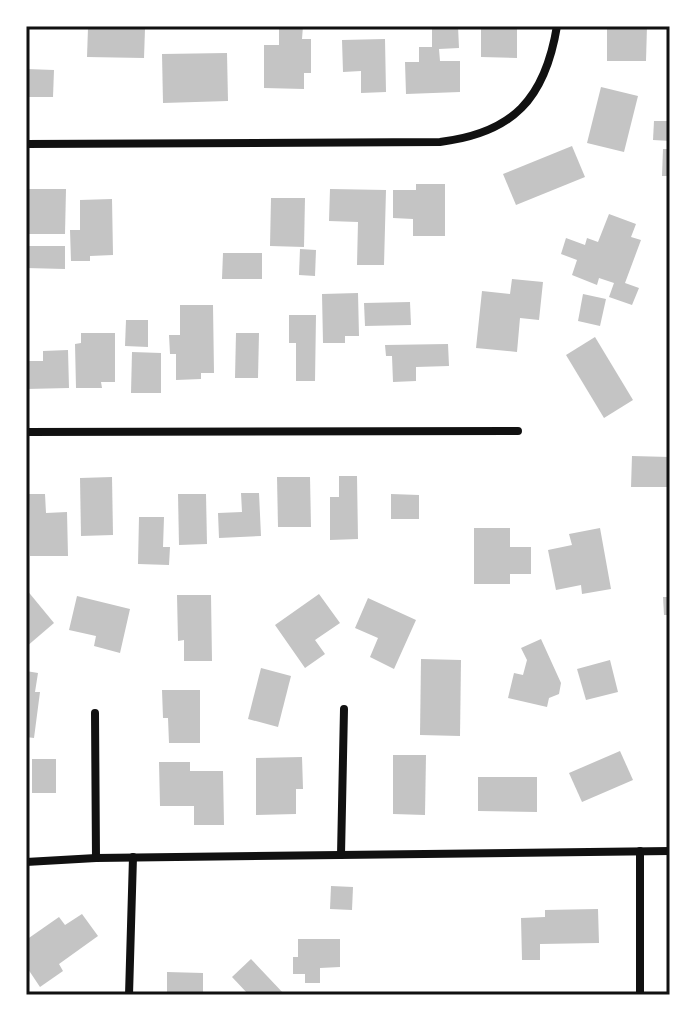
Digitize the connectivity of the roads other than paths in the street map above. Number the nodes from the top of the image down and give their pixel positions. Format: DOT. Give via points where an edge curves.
graph roads {
  1 [pos="557,26"];
  2 [pos="26,144"];
  3 [pos="518,431"];
  4 [pos="26,432"];
  5 [pos="344,709"];
  6 [pos="95,713"];
  7 [pos="640,851"];
  8 [pos="670,851"];
  9 [pos="341,855"];
  10 [pos="133,857"];
  11 [pos="96,858"];
  12 [pos="26,862"];
  13 [pos="129,995"];
  14 [pos="640,995"];
  1 -- 2 [label="street" via="550,57 529,100 511,119 469,138"];
  3 -- 4 [label="street"];
  5 -- 9 [label="street"];
  6 -- 11 [label="street"];
  7 -- 8 [label="street"];
  7 -- 9 [label="street"];
  7 -- 14 [label="street"];
  9 -- 10 [label="street"];
  10 -- 11 [label="street"];
  10 -- 13 [label="street"];
  11 -- 12 [label="street"];
}
